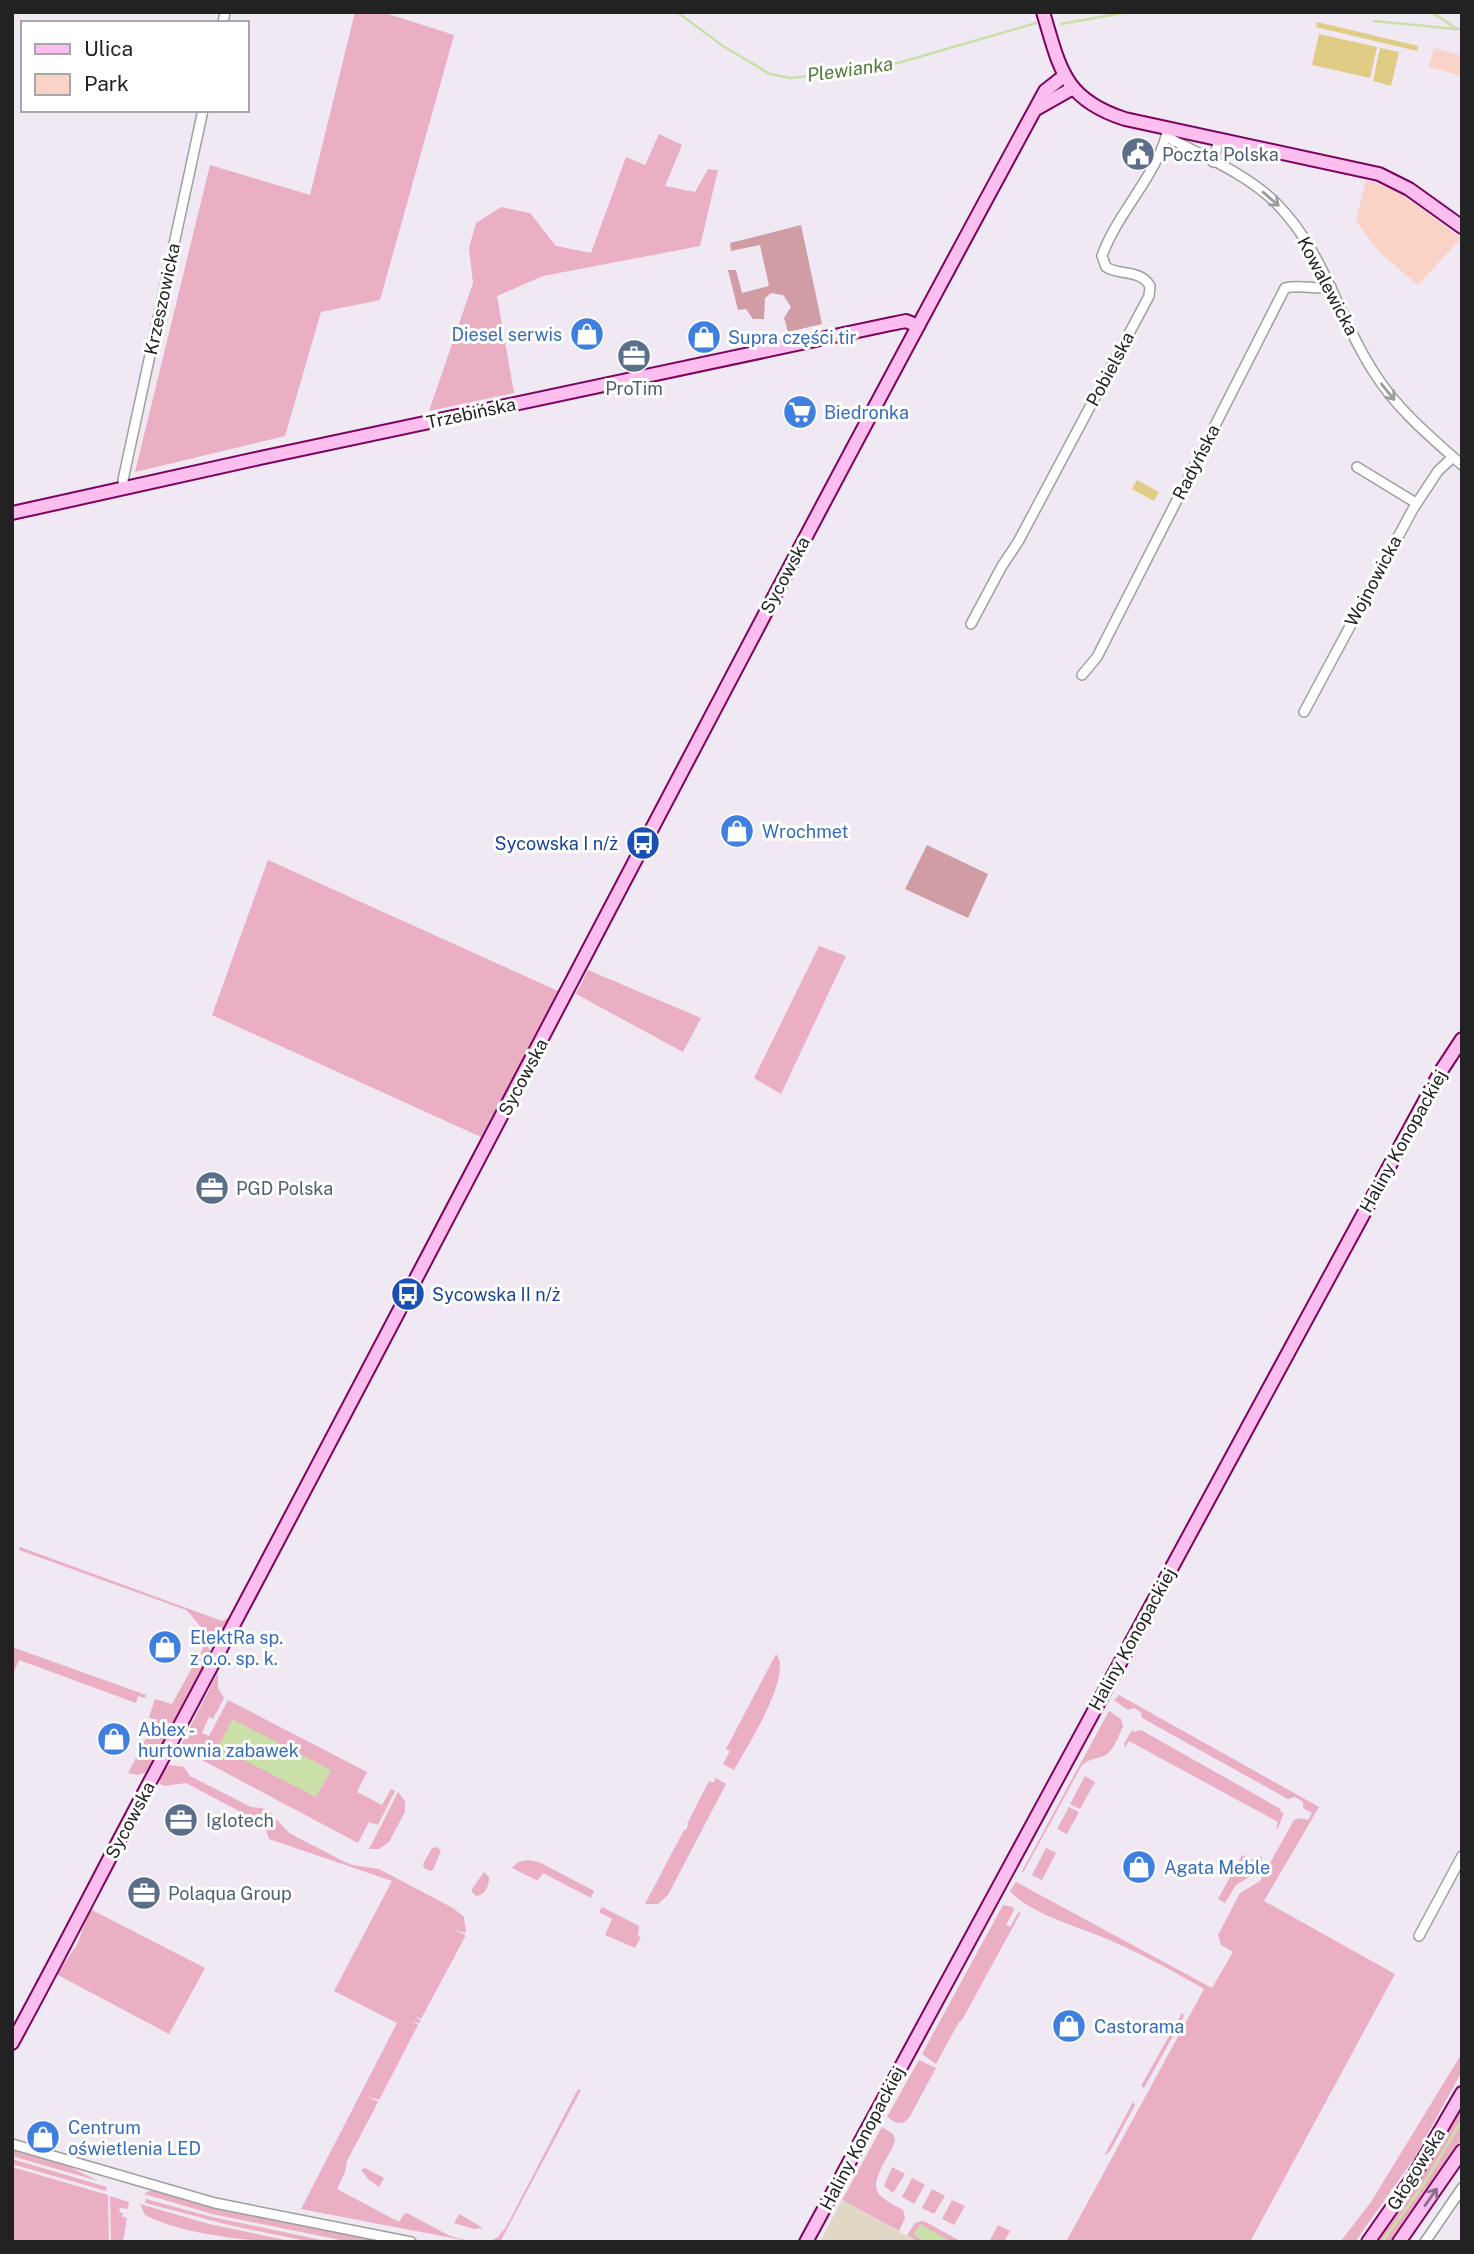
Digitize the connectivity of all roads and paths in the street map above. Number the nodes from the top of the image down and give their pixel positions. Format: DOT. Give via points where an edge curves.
graph roads {
  1 [pos="1043,12"];
  2 [pos="1064,76"];
  3 [pos="1073,88"];
  4 [pos="203,112"];
  5 [pos="1033,112"];
  6 [pos="1168,132"];
  7 [pos="1219,139"];
  8 [pos="1213,162"];
  9 [pos="1462,227"];
  10 [pos="1331,287"];
  11 [pos="918,326"];
  12 [pos="1452,457"];
  13 [pos="1462,465"];
  14 [pos="1357,467"];
  15 [pos="124,488"];
  16 [pos="1416,503"];
  17 [pos="19,512"];
  18 [pos="971,624"];
  19 [pos="1082,675"];
  20 [pos="1304,712"];
  21 [pos="1462,1039"];
  22 [pos="1462,1856"];
  23 [pos="1419,1936"];
  24 [pos="12,2043"];
  25 [pos="1462,2093"];
  26 [pos="12,2144"];
  27 [pos="1462,2151"];
  28 [pos="1462,2188"];
  29 [pos="411,2242"];
  30 [pos="806,2242"];
  31 [pos="1368,2242"];
  32 [pos="1399,2242"];
  33 [pos="1425,2242"];
  1 -- 2 [label="street"];
  2 -- 3 [label="street"];
  2 -- 5 [label="street, Sycowska" via="1045,91"];
  3 -- 5 [label="street, Sycowska"];
  3 -- 6 [label="street" via="1102,111"];
  4 -- 15 [label="street, Krzeszowicka"];
  5 -- 11 [label="street, Sycowska"];
  6 -- 7 [label="street"];
  6 -- 8 [label="street, Kowalewicka"];
  6 -- 18 [label="street, Pobielska" via="1102,256 1112,271 1147,281 1149,296"];
  7 -- 8 [label="street"];
  7 -- 9 [label="street" via="1379,174 1409,189"];
  8 -- 10 [label="street, Kowalewicka, one-way" via="1280,207 1318,258"];
  10 -- 12 [label="street, Kowalewicka, one-way" via="1376,377"];
  10 -- 19 [label="street, Radyńska" via="1286,288 1097,657"];
  11 -- 15 [label="street, Trzebińska" via="906,321"];
  11 -- 24 [label="street, Sycowska"];
  12 -- 13 [label="street, Kowalewicka"];
  12 -- 16 [label="street, Wojnowicka"];
  14 -- 16 [label="street"];
  15 -- 17 [label="street, Trzebińska"];
  16 -- 20 [label="street, Wojnowicka"];
  21 -- 30 [label="street, Haliny Konopackiej"];
  22 -- 23 [label="street"];
  25 -- 31 [label="street, Głogowska"];
  26 -- 29 [label="street" via="215,2203"];
  32 -- 27 [label="street, Głogowska, one-way"];
  28 -- 33 [label="street"];
}
